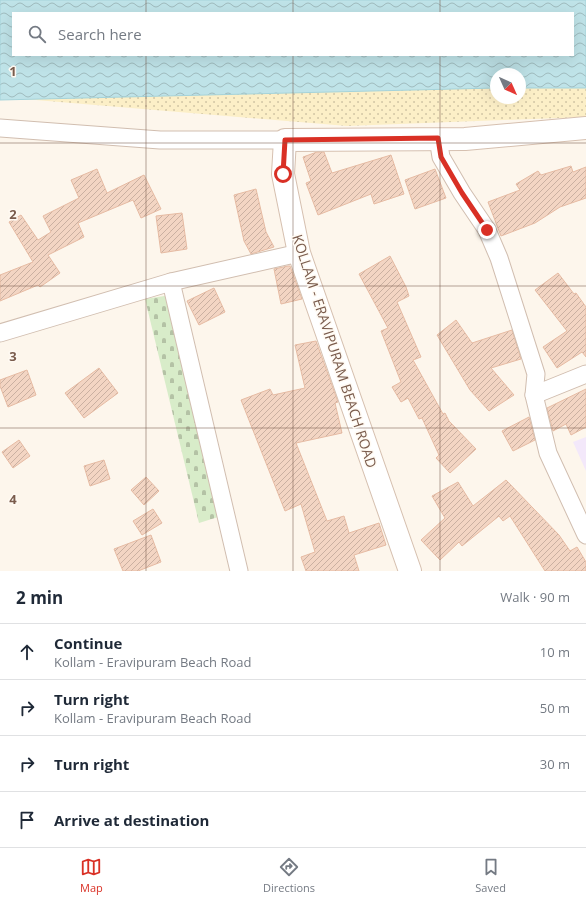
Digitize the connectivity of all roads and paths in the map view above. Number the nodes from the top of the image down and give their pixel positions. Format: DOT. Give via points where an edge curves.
graph roads {
  1 [pos="0,128"];
  2 [pos="586,128"];
  3 [pos="438,138"];
  4 [pos="285,140"];
  5 [pos="299,253"];
  6 [pos="171,282"];
  7 [pos="0,333"];
  8 [pos="586,374"];
  9 [pos="534,395"];
  10 [pos="586,535"];
  11 [pos="240,571"];
  12 [pos="410,571"];
  1 -- 4 [label="street" via="160,140"];
  2 -- 3 [label="main road"];
  3 -- 4 [label="main road"];
  3 -- 9 [label="street" via="441,157 487,230 499,258 536,374"];
  4 -- 5 [label="main road, KOLLAM - ERAVIPURAM BEACH ROAD" via="283,174"];
  5 -- 6 [label="street"];
  5 -- 12 [label="main road, KOLLAM - ERAVIPURAM BEACH ROAD"];
  6 -- 7 [label="street"];
  6 -- 11 [label="street"];
  8 -- 9 [label="street"];
  9 -- 10 [label="street" via="548,453"];
}
